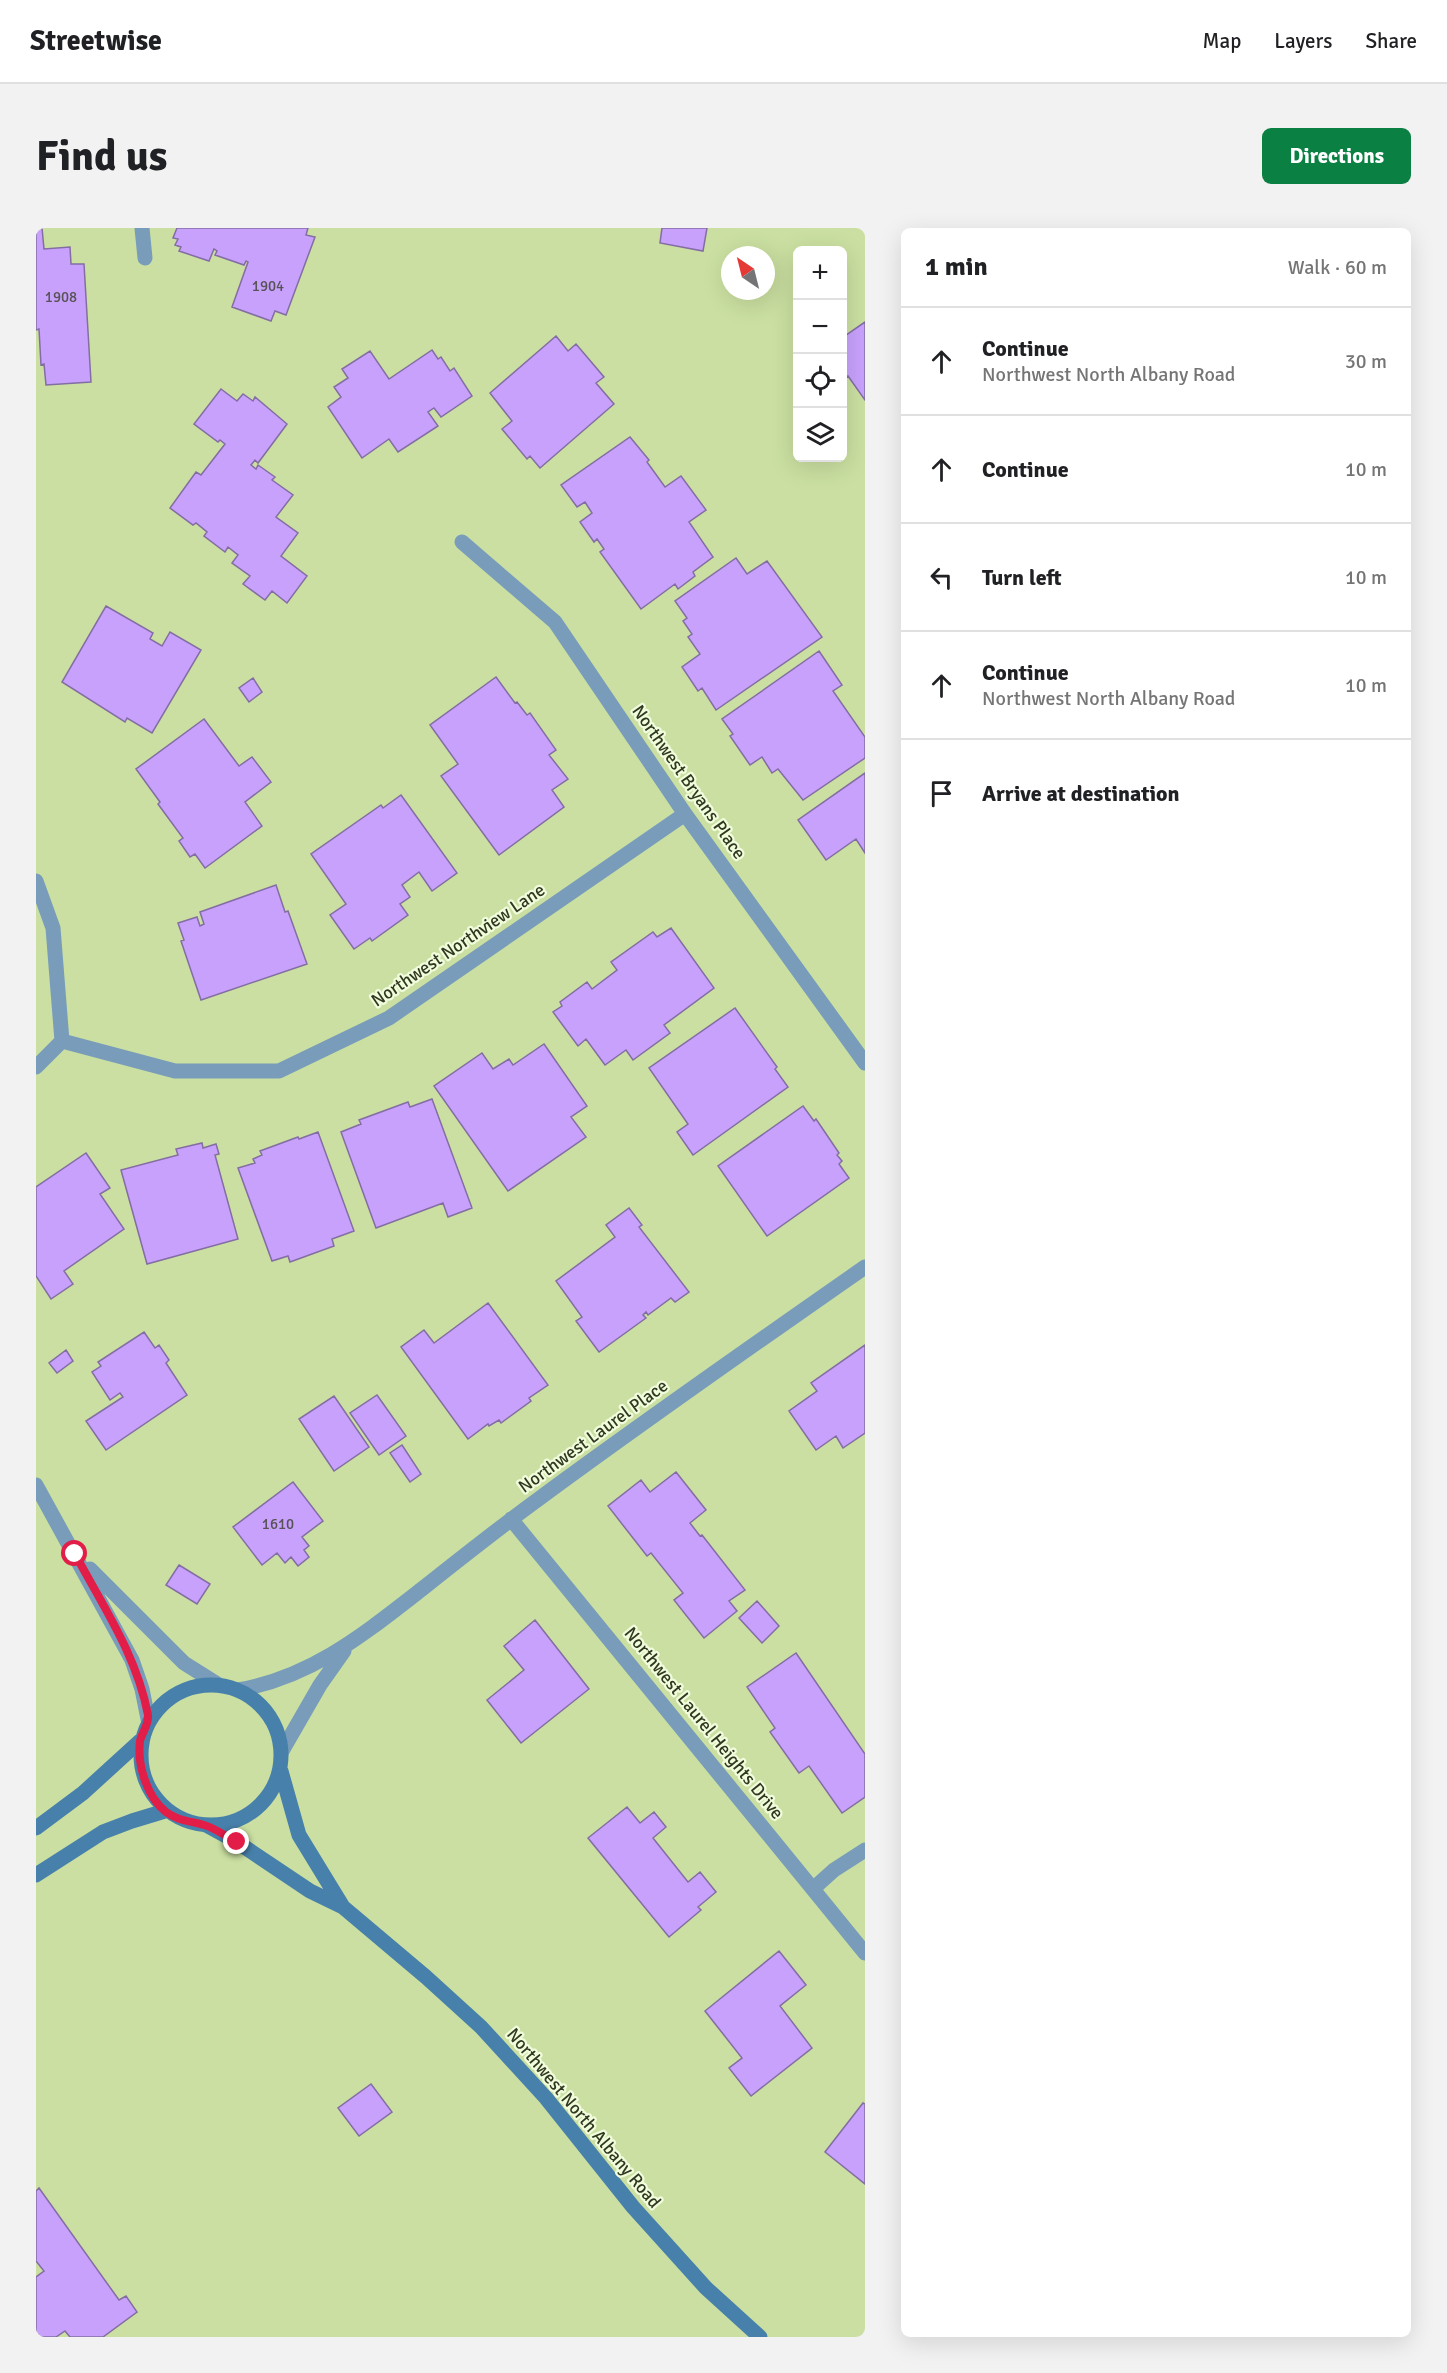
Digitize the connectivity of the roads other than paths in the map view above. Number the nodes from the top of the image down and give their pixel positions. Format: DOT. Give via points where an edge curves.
graph roads {
  1 [pos="142,228"];
  2 [pos="145,258"];
  3 [pos="462,542"];
  4 [pos="685,814"];
  5 [pos="36,881"];
  6 [pos="62,1041"];
  7 [pos="865,1063"];
  8 [pos="36,1067"];
  9 [pos="865,1267"];
  10 [pos="36,1485"];
  11 [pos="511,1519"];
  12 [pos="75,1554"];
  13 [pos="350,1644"];
  14 [pos="219,1685"];
  15 [pos="238,1690"];
  16 [pos="148,1719"];
  17 [pos="140,1741"];
  18 [pos="282,1751"];
  19 [pos="281,1771"];
  20 [pos="165,1811"];
  21 [pos="206,1825"];
  22 [pos="36,1828"];
  23 [pos="865,1850"];
  24 [pos="36,1875"];
  25 [pos="814,1888"];
  26 [pos="343,1907"];
  27 [pos="865,1953"];
  28 [pos="760,2337"];
  1 -- 2 [label="street"];
  3 -- 4 [label="street, Northwest Bryans Place" via="555,622"];
  4 -- 6 [label="street, Northwest Northview Lane" via="389,1018 279,1071 175,1071"];
  4 -- 7 [label="street, Northwest Bryans Place"];
  5 -- 6 [label="street" via="53,928"];
  6 -- 8 [label="street"];
  9 -- 11 [label="street, Northwest Laurel Place"];
  10 -- 12 [label="street"];
  11 -- 13 [label="street, Northwest Laurel Place"];
  11 -- 25 [label="street, Northwest Laurel Heights Drive"];
  12 -- 14 [label="street" via="176,1656"];
  12 -- 16 [label="street" via="132,1660"];
  13 -- 15 [label="street, Northwest Laurel Place" via="262,1686"];
  13 -- 18 [label="street, Northwest Laurel Place" via="320,1685"];
  14 -- 15 [label="main road"];
  14 -- 16 [label="main road" via="186,1690 166,1700"];
  15 -- 18 [label="main road" via="269,1715"];
  16 -- 17 [label="main road"];
  17 -- 20 [label="main road" via="141,1768"];
  17 -- 22 [label="main road" via="82,1794"];
  18 -- 19 [label="main road"];
  19 -- 21 [label="main road" via="260,1805 241,1820"];
  19 -- 26 [label="main road, Northwest North Albany Road" via="299,1834"];
  20 -- 21 [label="main road" via="186,1822"];
  20 -- 24 [label="main road" via="103,1832"];
  21 -- 26 [label="main road, Northwest North Albany Road" via="310,1891"];
  23 -- 25 [label="street"];
  25 -- 27 [label="street, Northwest Laurel Heights Drive"];
  26 -- 28 [label="main road, Northwest North Albany Road" via="481,2027 546,2098 633,2207 706,2288"];
}
